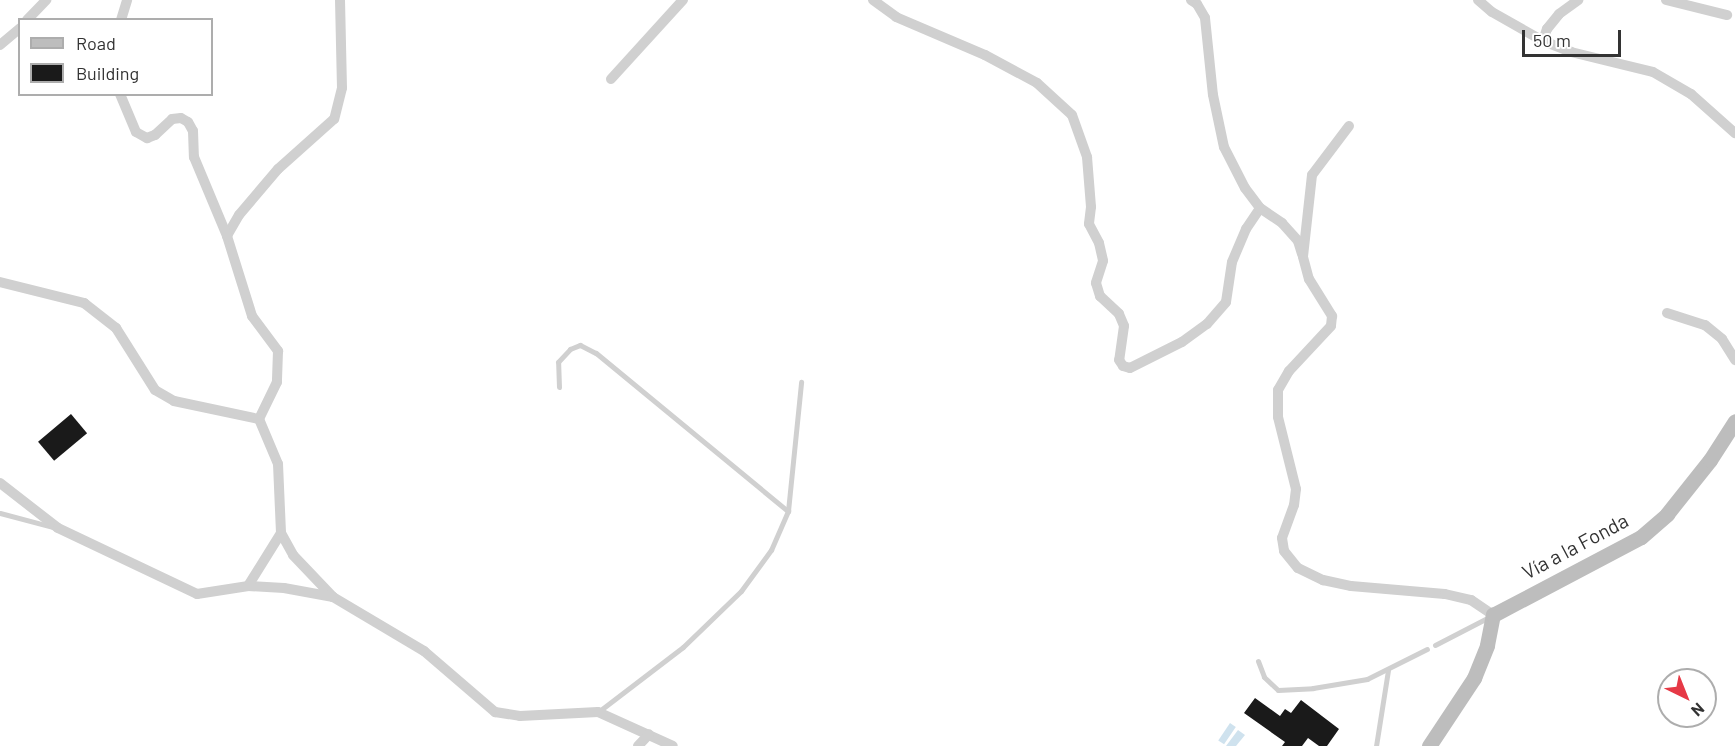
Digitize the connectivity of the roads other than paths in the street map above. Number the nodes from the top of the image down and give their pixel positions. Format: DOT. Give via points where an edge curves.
graph roads {
  1 [pos="46,0"];
  2 [pos="127,0"];
  3 [pos="340,0"];
  4 [pos="683,0"];
  5 [pos="873,0"];
  6 [pos="1191,0"];
  7 [pos="1478,0"];
  8 [pos="1578,0"];
  9 [pos="1666,0"];
  10 [pos="1727,15"];
  11 [pos="29,18"];
  12 [pos="122,18"];
  13 [pos="18,30"];
  14 [pos="1543,41"];
  15 [pos="0,45"];
  16 [pos="611,79"];
  17 [pos="121,96"];
  18 [pos="1349,126"];
  19 [pos="1735,133"];
  20 [pos="1260,208"];
  21 [pos="227,236"];
  22 [pos="1303,257"];
  23 [pos="0,282"];
  24 [pos="1667,313"];
  25 [pos="1735,360"];
  26 [pos="801,382"];
  27 [pos="559,387"];
  28 [pos="259,419"];
  29 [pos="1735,421"];
  30 [pos="0,483"];
  31 [pos="788,511"];
  32 [pos="0,513"];
  33 [pos="58,528"];
  34 [pos="281,533"];
  35 [pos="248,585"];
  36 [pos="333,597"];
  37 [pos="1493,615"];
  38 [pos="1435,645"];
  39 [pos="1427,649"];
  40 [pos="1258,661"];
  41 [pos="1388,670"];
  42 [pos="598,712"];
  43 [pos="649,734"];
  44 [pos="638,746"];
  45 [pos="673,746"];
  46 [pos="1376,746"];
  47 [pos="1429,746"];
  1 -- 11 [label="street"];
  2 -- 12 [label="street"];
  3 -- 21 [label="street" via="342,88 334,119 278,169 239,215"];
  4 -- 16 [label="street"];
  5 -- 20 [label="street" via="896,17 985,55 1037,83 1072,115 1087,157 1089,224 1103,261 1096,283 1100,296 1124,326 1119,360 1123,366 1130,368 1182,342 1207,324 1226,302 1232,262"];
  6 -- 20 [label="street" via="1205,18 1213,95 1224,147"];
  7 -- 14 [label="street"];
  8 -- 14 [label="street" via="1559,14"];
  9 -- 10 [label="street"];
  13 -- 15 [label="street"];
  14 -- 19 [label="street" via="1653,72 1690,94"];
  17 -- 21 [label="street" via="136,132 147,138 172,119 188,122 193,131 194,157"];
  18 -- 22 [label="street" via="1312,175"];
  20 -- 22 [label="street" via="1298,241"];
  21 -- 28 [label="street" via="252,316 278,351 277,382"];
  22 -- 37 [label="street" via="1309,279 1332,315 1331,326 1289,371 1278,390 1278,417 1296,489 1282,538 1284,551 1298,568 1323,580 1445,594 1471,600"];
  23 -- 28 [label="street" via="84,303 116,328 155,390 174,401"];
  24 -- 25 [label="street" via="1705,326 1722,339"];
  26 -- 31 [label="lane"];
  27 -- 31 [label="lane" via="558,362 570,349 580,345 596,353"];
  28 -- 34 [label="street" via="278,464"];
  29 -- 37 [label="street, Vía a la Fonda" via="1667,514 1641,537"];
  30 -- 33 [label="street"];
  31 -- 42 [label="lane" via="771,550 741,591 683,647"];
  32 -- 33 [label="lane"];
  33 -- 35 [label="street" via="197,594"];
  34 -- 35 [label="street"];
  34 -- 36 [label="street" via="293,555"];
  35 -- 36 [label="street"];
  36 -- 42 [label="street" via="424,651 495,712 520,716"];
  37 -- 38 [label="lane"];
  37 -- 47 [label="street" via="1474,678"];
  39 -- 41 [label="lane"];
  40 -- 41 [label="lane" via="1264,677 1278,690 1367,679"];
  41 -- 46 [label="lane"];
  42 -- 43 [label="street"];
  43 -- 44 [label="street"];
  43 -- 45 [label="street"];
}
